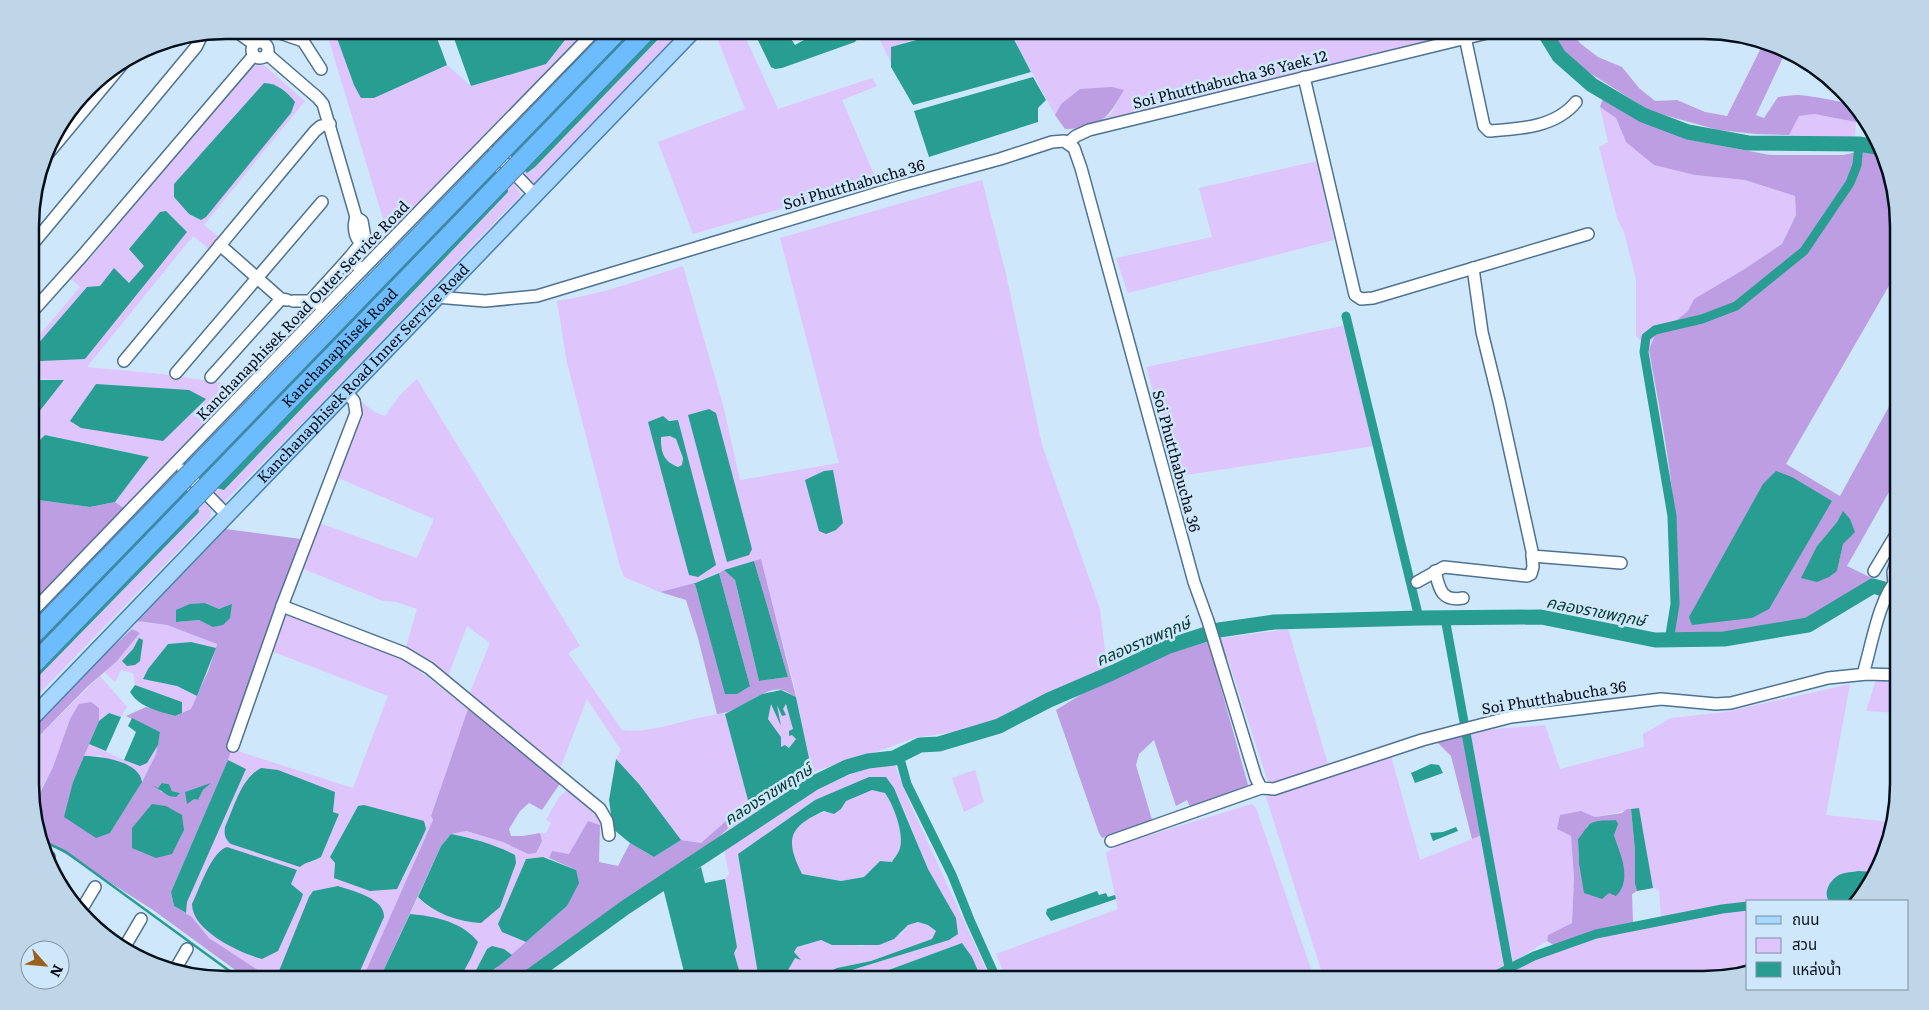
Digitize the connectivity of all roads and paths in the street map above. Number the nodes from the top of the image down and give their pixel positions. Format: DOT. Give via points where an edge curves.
graph roads {
  1 [pos="246,39"];
  2 [pos="264,39"];
  3 [pos="297,39"];
  4 [pos="587,39"];
  5 [pos="610,39"];
  6 [pos="639,39"];
  7 [pos="685,39"];
  8 [pos="1456,39"];
  9 [pos="1464,39"];
  10 [pos="200,40"];
  11 [pos="257,47"];
  12 [pos="321,69"];
  13 [pos="1304,77"];
  14 [pos="111,78"];
  15 [pos="1576,102"];
  16 [pos="330,124"];
  17 [pos="60,139"];
  18 [pos="487,142"];
  19 [pos="1068,143"];
  20 [pos="535,194"];
  21 [pos="322,202"];
  22 [pos="1588,234"];
  23 [pos="39,235"];
  24 [pos="220,245"];
  25 [pos="349,258"];
  26 [pos="1473,268"];
  27 [pos="362,270"];
  28 [pos="258,278"];
  29 [pos="436,297"];
  30 [pos="287,300"];
  31 [pos="310,301"];
  32 [pos="39,304"];
  33 [pos="326,307"];
  34 [pos="124,361"];
  35 [pos="176,373"];
  36 [pos="211,377"];
  37 [pos="346,392"];
  38 [pos="176,463"];
  39 [pos="227,515"];
  40 [pos="1890,544"];
  41 [pos="1532,556"];
  42 [pos="1621,562"];
  43 [pos="1435,571"];
  44 [pos="1874,571"];
  45 [pos="1417,582"];
  46 [pos="1890,591"];
  47 [pos="1463,598"];
  48 [pos="39,605"];
  49 [pos="282,606"];
  50 [pos="39,629"];
  51 [pos="39,659"];
  52 [pos="1863,674"];
  53 [pos="1890,675"];
  54 [pos="39,711"];
  55 [pos="233,746"];
  56 [pos="1261,788"];
  57 [pos="609,835"];
  58 [pos="1111,841"];
  59 [pos="95,887"];
  60 [pos="84,906"];
  61 [pos="141,919"];
  62 [pos="127,943"];
  63 [pos="187,949"];
  64 [pos="178,965"];
  1 -- 11 [label="street"];
  2 -- 11 [label="street"];
  3 -- 12 [label="street" via="303,41"];
  4 -- 18 [label="street, Kanchanaphisek Road Outer Service Road"];
  5 -- 50 [label="highway, Kanchanaphisek Road, bridge"];
  6 -- 51 [label="highway, Kanchanaphisek Road, bridge"];
  7 -- 20 [label="main road, Kanchanaphisek Road Inner Service Road"];
  8 -- 13 [label="street, Soi Phutthabucha 36 Yaek 12"];
  9 -- 15 [label="street" via="1484,126 1490,132 1532,127 1560,117"];
  10 -- 23 [label="street"];
  11 -- 16 [label="street" via="267,46 267,54 318,98"];
  11 -- 32 [label="street"];
  13 -- 19 [label="street, Soi Phutthabucha 36 Yaek 12" via="1089,130"];
  13 -- 26 [label="street" via="1355,295 1373,298"];
  14 -- 17 [label="street"];
  16 -- 24 [label="street" via="316,131"];
  16 -- 25 [label="street" via="356,217 357,240 361,244"];
  18 -- 20 [label="street"];
  18 -- 27 [label="street, Kanchanaphisek Road Outer Service Road"];
  19 -- 29 [label="street, Soi Phutthabucha 36" via="1052,142 537,296 485,301"];
  19 -- 56 [label="street, Soi Phutthabucha 36" via="1074,148 1081,168 1170,502"];
  20 -- 29 [label="main road, Kanchanaphisek Road Inner Service Road"];
  21 -- 28 [label="street"];
  22 -- 26 [label="street"];
  24 -- 28 [label="street"];
  24 -- 34 [label="street"];
  25 -- 27 [label="street"];
  25 -- 31 [label="street"];
  26 -- 41 [label="street" via="1482,332"];
  27 -- 33 [label="street, Kanchanaphisek Road Outer Service Road"];
  28 -- 30 [label="street"];
  28 -- 35 [label="street"];
  29 -- 37 [label="main road, Kanchanaphisek Road Inner Service Road"];
  30 -- 31 [label="street"];
  30 -- 36 [label="street"];
  31 -- 33 [label="street"];
  33 -- 38 [label="street, Kanchanaphisek Road Outer Service Road"];
  37 -- 39 [label="main road, Kanchanaphisek Road Inner Service Road"];
  37 -- 49 [label="street" via="354,402 356,413"];
  38 -- 39 [label="street"];
  38 -- 48 [label="street, Kanchanaphisek Road Outer Service Road"];
  39 -- 54 [label="main road, Kanchanaphisek Road Inner Service Road"];
  40 -- 44 [label="street"];
  41 -- 42 [label="street"];
  41 -- 43 [label="street" via="1533,566 1527,576 1452,567"];
  43 -- 45 [label="street"];
  43 -- 47 [label="street" via="1443,594 1455,600"];
  46 -- 52 [label="street" via="1883,603"];
  49 -- 55 [label="street"];
  49 -- 57 [label="street" via="404,653 429,668 600,809 607,821"];
  52 -- 53 [label="street, Soi Phutthabucha 36"];
  52 -- 56 [label="street, Soi Phutthabucha 36" via="1828,678 1731,703 1661,699 1511,717 1453,731 1274,789"];
  56 -- 58 [label="street"];
  59 -- 60 [label="street"];
  61 -- 62 [label="street"];
  63 -- 64 [label="street"];
}
